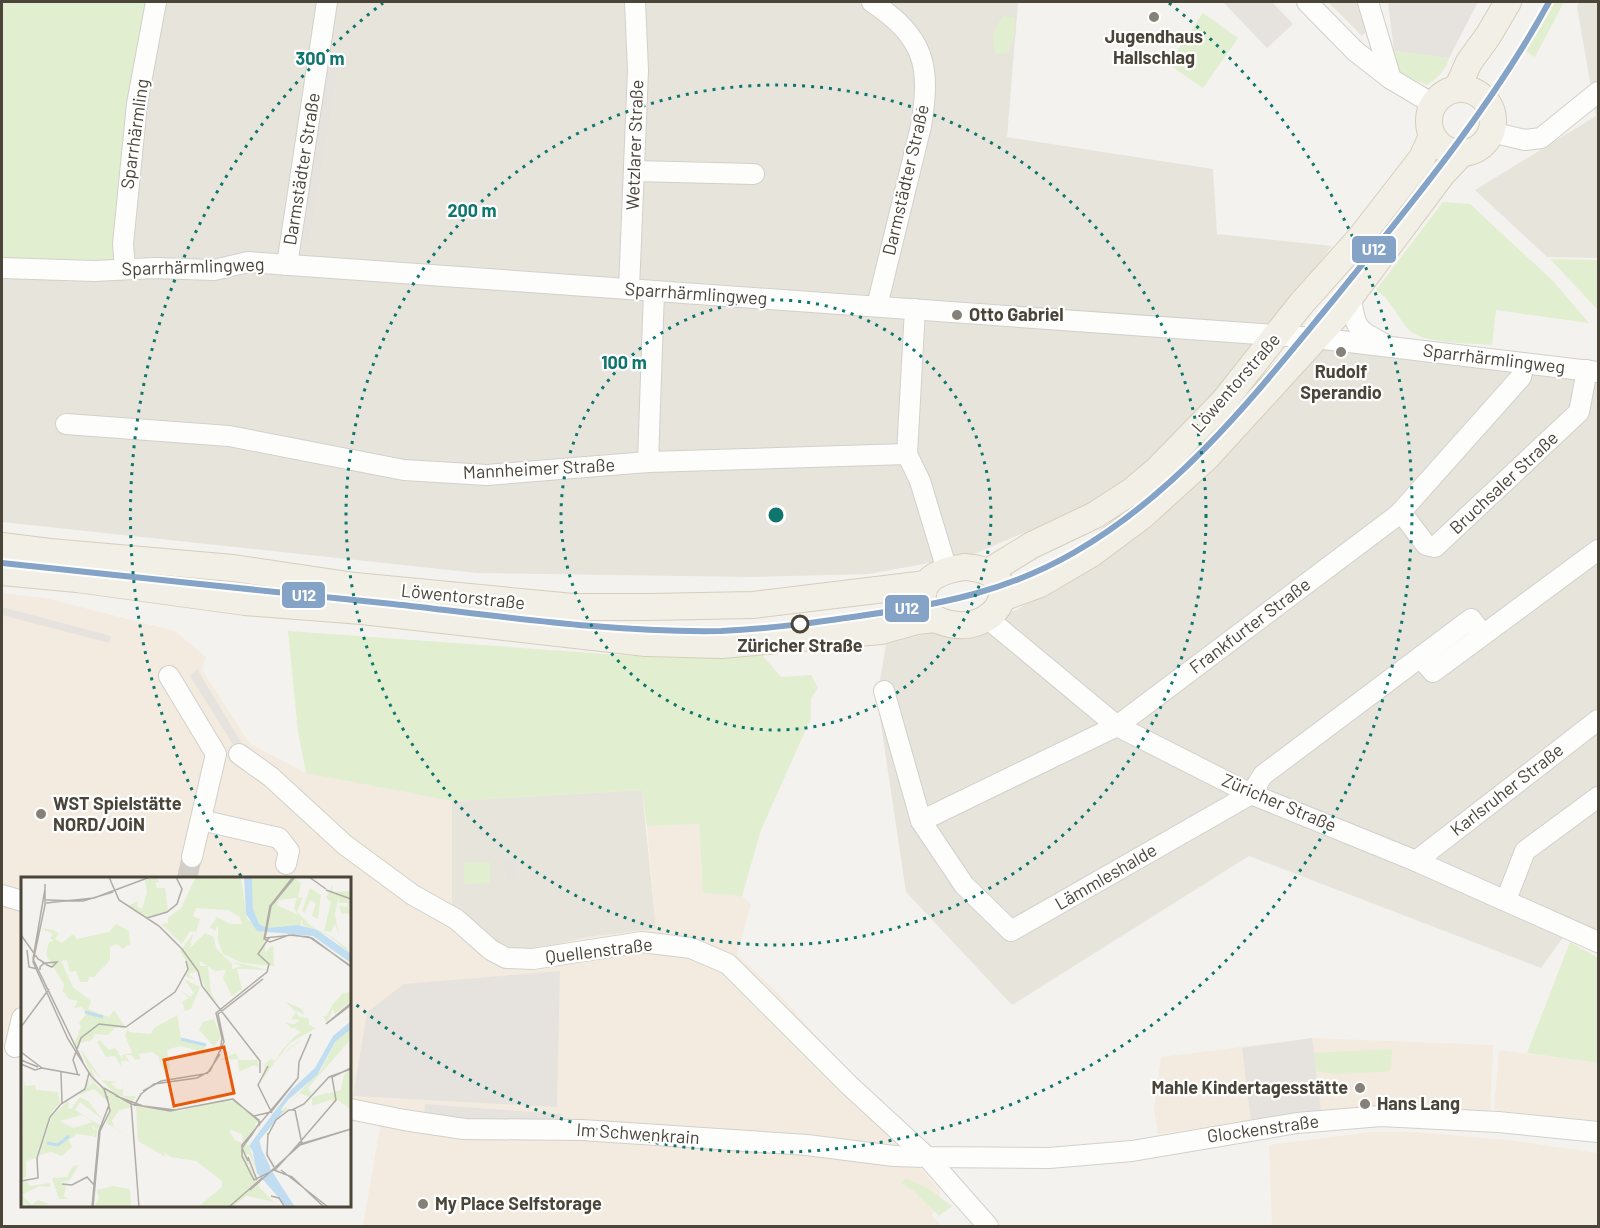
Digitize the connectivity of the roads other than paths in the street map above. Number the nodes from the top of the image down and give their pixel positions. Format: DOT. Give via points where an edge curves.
graph roads {
  1 [pos="156,2"];
  2 [pos="327,2"];
  3 [pos="635,2"];
  4 [pos="872,2"];
  5 [pos="1306,2"];
  6 [pos="1368,2"];
  7 [pos="1508,2"];
  8 [pos="1391,79"];
  9 [pos="1599,92"];
  10 [pos="1468,93"];
  11 [pos="1433,104"];
  12 [pos="1491,132"];
  13 [pos="1432,136"];
  14 [pos="1462,153"];
  15 [pos="634,171"];
  16 [pos="754,174"];
  17 [pos="288,265"];
  18 [pos="2,268"];
  19 [pos="124,268"];
  20 [pos="629,289"];
  21 [pos="654,291"];
  22 [pos="1351,298"];
  23 [pos="877,306"];
  24 [pos="915,309"];
  25 [pos="1278,336"];
  26 [pos="1316,338"];
  27 [pos="1390,347"];
  28 [pos="1524,363"];
  29 [pos="1593,371"];
  30 [pos="66,424"];
  31 [pos="907,454"];
  32 [pos="648,462"];
  33 [pos="1401,512"];
  34 [pos="2,546"];
  35 [pos="1599,550"];
  36 [pos="2,572"];
  37 [pos="988,572"];
  38 [pos="936,577"];
  39 [pos="994,608"];
  40 [pos="935,619"];
  41 [pos="169,676"];
  42 [pos="884,691"];
  43 [pos="1599,720"];
  44 [pos="1117,726"];
  45 [pos="239,754"];
  46 [pos="1251,794"];
  47 [pos="1599,797"];
  48 [pos="201,820"];
  49 [pos="921,821"];
  50 [pos="192,857"];
  51 [pos="1416,861"];
  52 [pos="286,864"];
  53 [pos="2,895"];
  54 [pos="1506,900"];
  55 [pos="21,901"];
  56 [pos="1597,940"];
  57 [pos="21,1021"];
  58 [pos="13,1046"];
  59 [pos="351,1109"];
  60 [pos="1599,1132"];
  61 [pos="927,1157"];
  62 [pos="988,1227"];
  1 -- 19 [label="street, Sparrhärmling" via="137,104"];
  2 -- 17 [label="street, Darmstädter Straße"];
  3 -- 15 [label="street, Wetzlarer Straße" via="638,70"];
  4 -- 23 [label="street, Darmstädter Straße" via="892,15 914,40 926,75 921,126"];
  5 -- 8 [label="street" via="1355,51"];
  6 -- 8 [label="street"];
  7 -- 10 [label="main road" via="1469,62"];
  8 -- 11 [label="street"];
  9 -- 12 [label="street" via="1541,138 1517,139"];
  10 -- 11 [label="main road" via="1448,92"];
  10 -- 12 [label="main road" via="1490,109"];
  11 -- 13 [label="main road, Löwentorstraße" via="1428,120"];
  12 -- 14 [label="main road, Löwentorstraße" via="1479,147"];
  13 -- 14 [label="main road" via="1449,152"];
  13 -- 25 [label="main road, Löwentorstraße" via="1422,158 1399,189"];
  14 -- 22 [label="main road, Löwentorstraße"];
  15 -- 16 [label="street"];
  15 -- 20 [label="street, Wetzlarer Straße"];
  17 -- 19 [label="street, Sparrhärmlingweg" via="248,262 214,270"];
  17 -- 20 [label="street, Sparrhärmlingweg"];
  18 -- 19 [label="street, Sparrhärmlingweg"];
  20 -- 21 [label="street, Sparrhärmlingweg"];
  21 -- 23 [label="street, Sparrhärmlingweg"];
  21 -- 32 [label="street"];
  22 -- 26 [label="main road, Löwentorstraße"];
  22 -- 27 [label="street, Sparrhärmlingweg" via="1361,332"];
  23 -- 24 [label="street, Sparrhärmlingweg"];
  24 -- 25 [label="street, Sparrhärmlingweg"];
  24 -- 31 [label="street"];
  25 -- 26 [label="street, Sparrhärmlingweg"];
  25 -- 37 [label="main road, Löwentorstraße" via="1224,401 1132,491"];
  26 -- 27 [label="street, Sparrhärmlingweg"];
  26 -- 39 [label="main road, Löwentorstraße" via="1207,457 1142,516 1064,571"];
  27 -- 28 [label="street, Sparrhärmlingweg"];
  28 -- 29 [label="street, Sparrhärmlingweg"];
  28 -- 33 [label="street, Frankfurter Straße" via="1521,377"];
  29 -- 33 [label="street, Bruchsaler Straße" via="1579,412 1435,547 1426,545"];
  30 -- 32 [label="street, Mannheimer Straße" via="230,436 404,470 487,475"];
  31 -- 32 [label="street, Mannheimer Straße"];
  31 -- 38 [label="street" via="920,481"];
  33 -- 44 [label="street, Frankfurter Straße"];
  34 -- 38 [label="main road, Löwentorstraße" via="573,607 753,605"];
  35 -- 46 [label="street, Lämmleshalde" via="1483,635 1471,619 1263,775"];
  36 -- 40 [label="main road, Löwentorstraße" via="245,602 646,643 734,644 881,631"];
  37 -- 38 [label="main road, Löwentorstraße" via="964,567"];
  37 -- 39 [label="main road" via="1001,586"];
  38 -- 40 [label="main road" via="923,590 924,606"];
  39 -- 40 [label="main road, Löwentorstraße" via="978,622 958,625"];
  39 -- 44 [label="street, Züricher Straße"];
  41 -- 48 [label="street" via="216,754"];
  42 -- 49 [label="street, Lämmleshalde"];
  43 -- 51 [label="street, Karlsruher Straße"];
  44 -- 46 [label="street, Züricher Straße"];
  44 -- 49 [label="street, Frankfurter Straße"];
  45 -- 61 [label="street, Quellenstraße" via="271,777 345,845 413,895 456,919 506,958 533,959 656,942 691,948 728,964"];
  46 -- 49 [label="street, Lämmleshalde" via="1011,931 964,885"];
  46 -- 51 [label="street, Züricher Straße"];
  47 -- 54 [label="street" via="1525,851"];
  48 -- 50 [label="street"];
  48 -- 52 [label="street" via="279,838 289,850"];
  51 -- 54 [label="street, Züricher Straße"];
  53 -- 55 [label="street"];
  54 -- 56 [label="street, Züricher Straße"];
  57 -- 58 [label="street"];
  59 -- 61 [label="street, Im Schwenkrain" via="464,1129 582,1130"];
  60 -- 61 [label="street, Glockenstraße" via="1372,1117 1297,1123 1131,1151 1049,1158"];
  61 -- 62 [label="street, Quellenstraße"];
}
